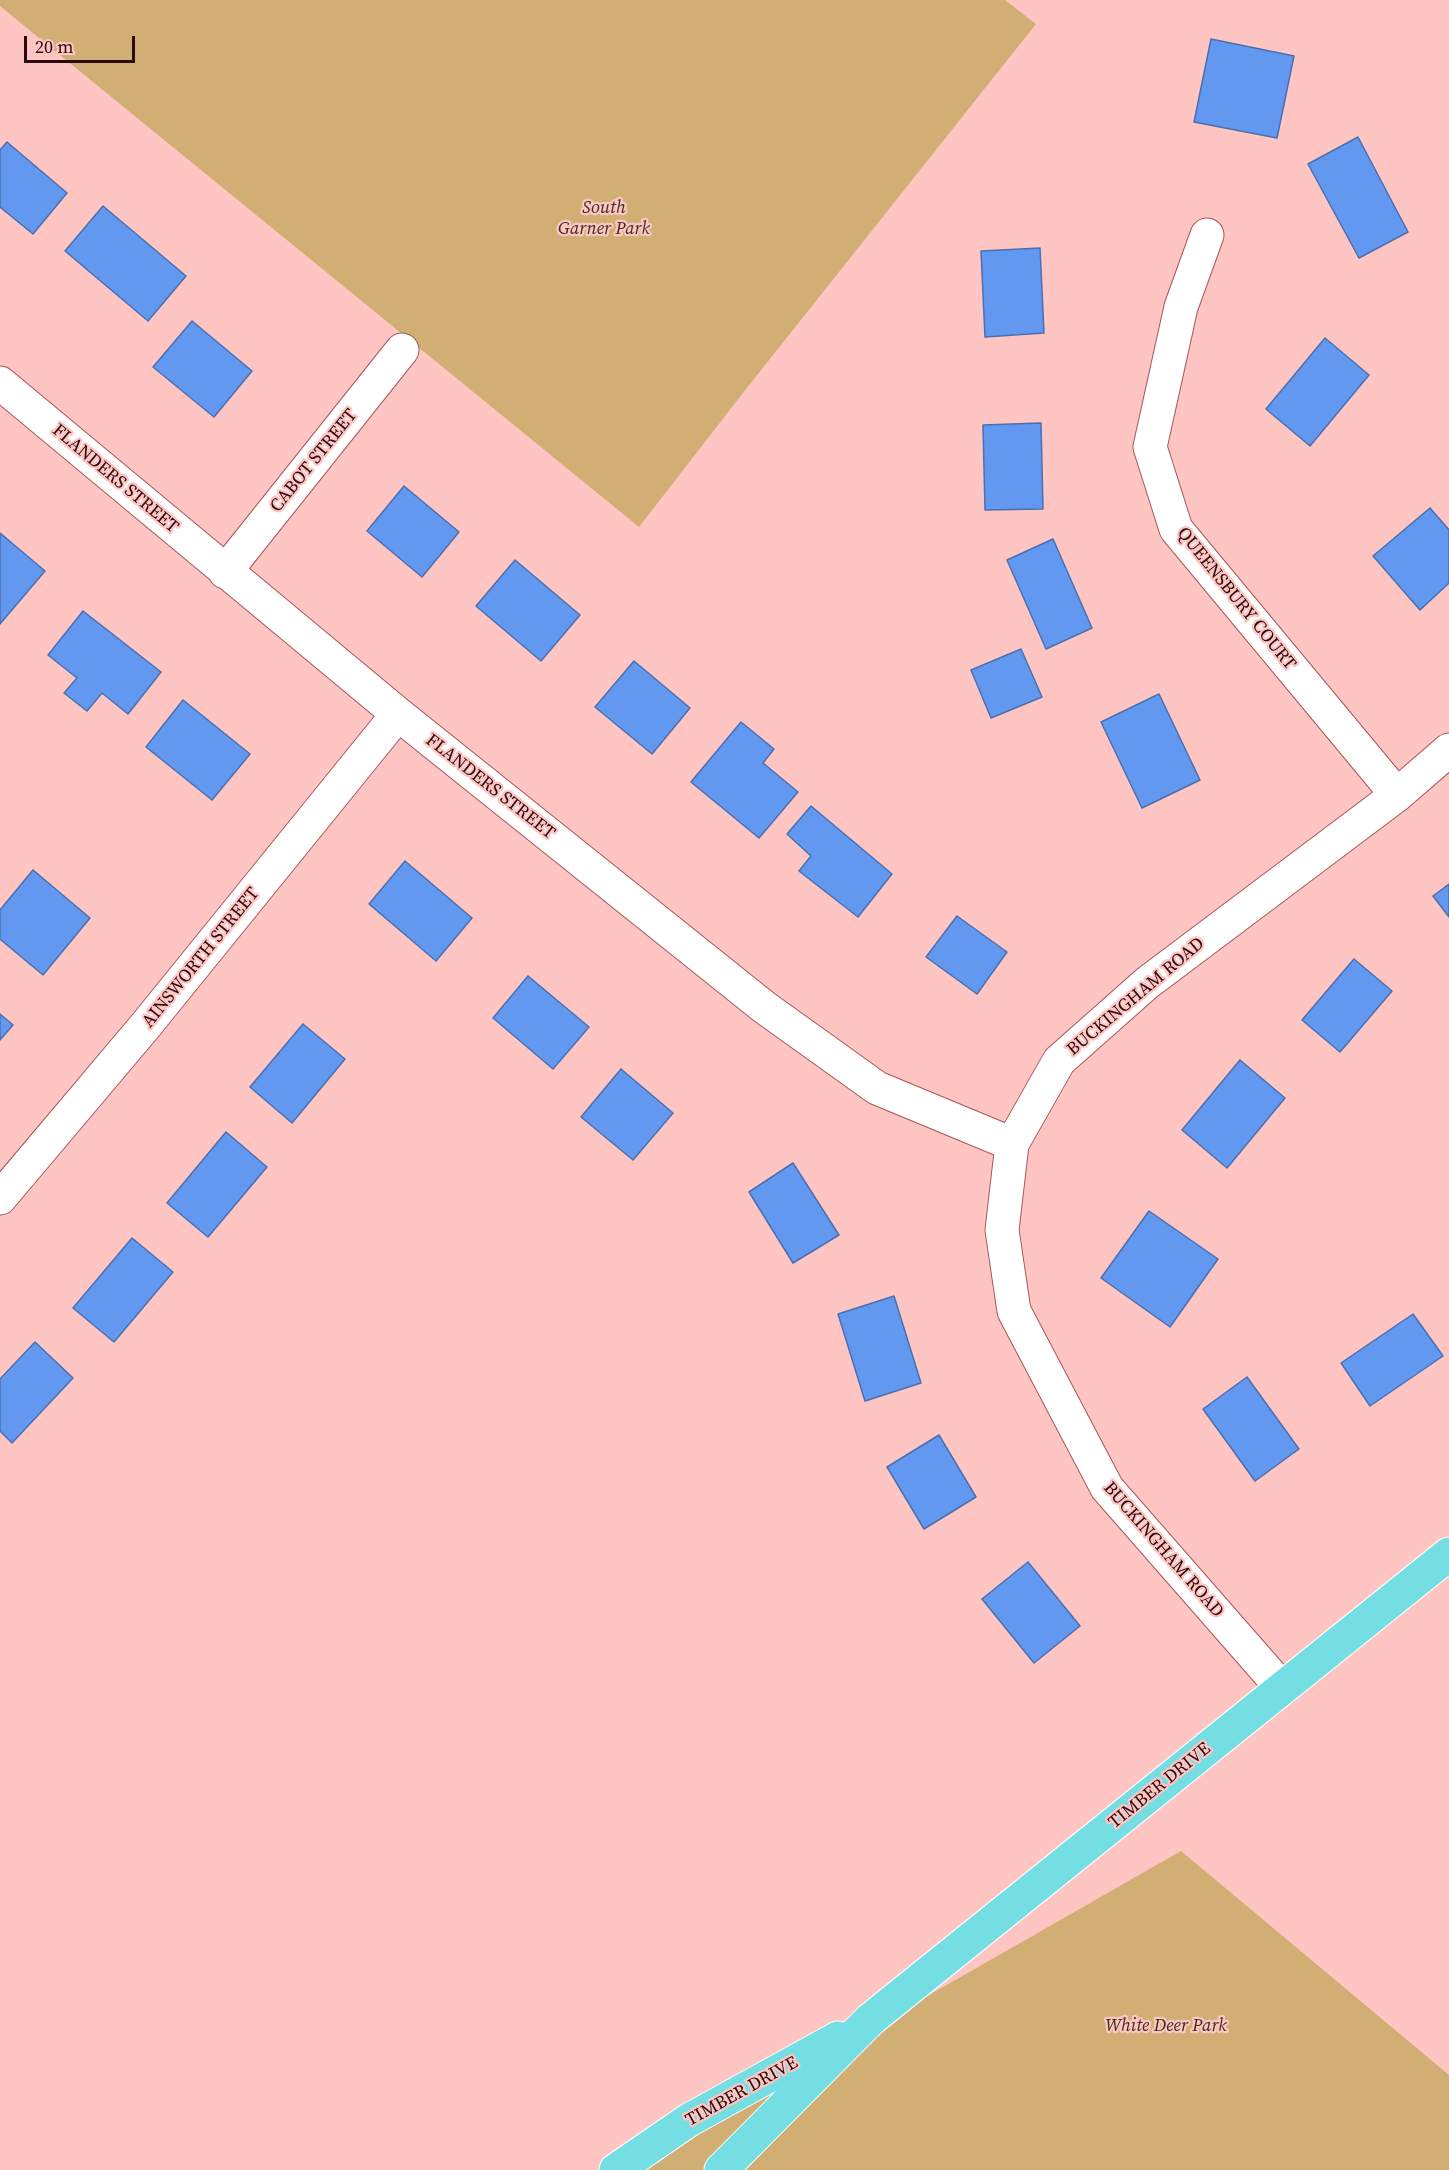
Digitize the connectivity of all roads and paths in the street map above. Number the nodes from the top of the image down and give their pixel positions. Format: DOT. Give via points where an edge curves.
graph roads {
  1 [pos="1207,235"];
  2 [pos="402,350"];
  3 [pos="4,393"];
  4 [pos="225,572"];
  5 [pos="398,714"];
  6 [pos="1449,750"];
  7 [pos="1396,795"];
  8 [pos="1012,1144"];
  9 [pos="0,1198"];
  10 [pos="1449,1554"];
  11 [pos="1282,1688"];
  12 [pos="871,2019"];
  13 [pos="616,2170"];
  14 [pos="721,2170"];
  1 -- 7 [label="street, QUEENSBURY COURT" via="1181,307 1150,447 1176,528"];
  2 -- 4 [label="street, CABOT STREET"];
  3 -- 4 [label="street, FLANDERS STREET"];
  4 -- 5 [label="street, FLANDERS STREET"];
  5 -- 8 [label="street, FLANDERS STREET" via="764,1008 877,1088"];
  5 -- 9 [label="street, AINSWORTH STREET"];
  6 -- 7 [label="street, BUCKINGHAM ROAD"];
  7 -- 8 [label="street, BUCKINGHAM ROAD" via="1147,983 1059,1061"];
  8 -- 11 [label="street, BUCKINGHAM ROAD" via="1002,1230 1014,1311 1107,1488"];
  10 -- 11 [label="main road, TIMBER DRIVE"];
  11 -- 12 [label="main road, TIMBER DRIVE"];
  12 -- 13 [label="main road, TIMBER DRIVE" via="689,2120"];
  12 -- 14 [label="main road, TIMBER DRIVE"];
}
